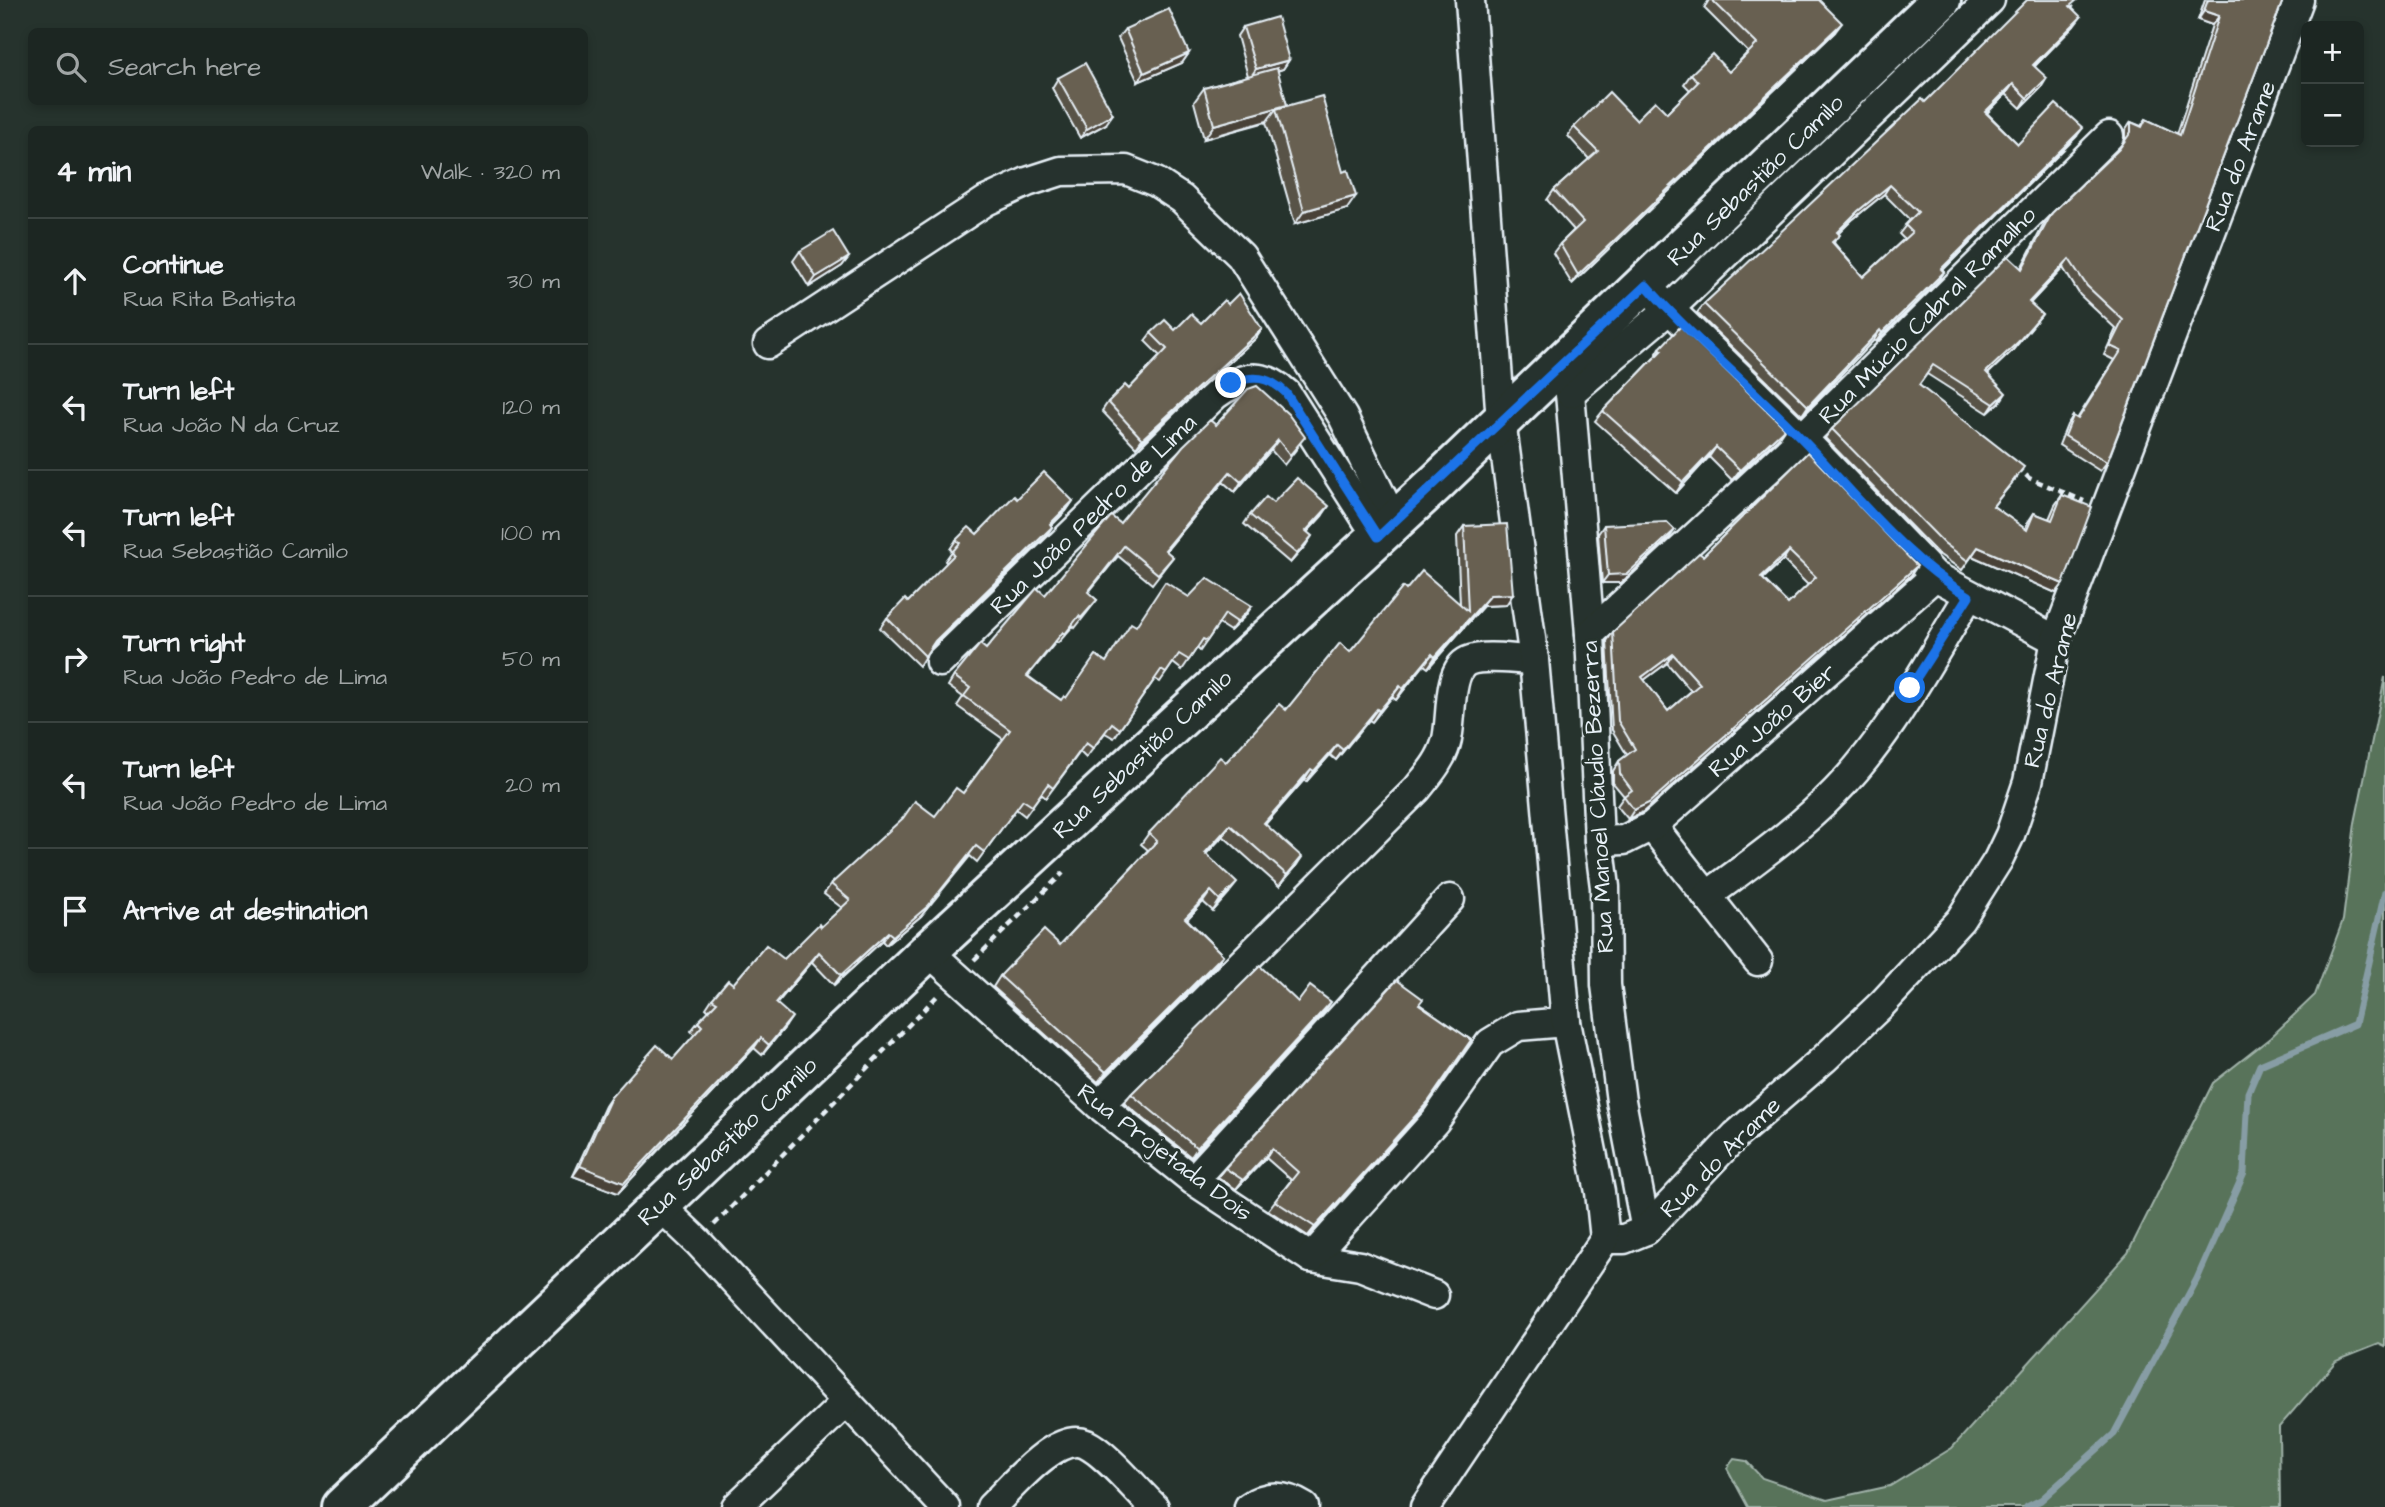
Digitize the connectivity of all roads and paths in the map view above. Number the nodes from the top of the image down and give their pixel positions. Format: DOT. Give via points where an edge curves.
graph roads {
  1 [pos="1470,0"];
  2 [pos="1941,0"];
  3 [pos="1990,0"];
  4 [pos="2299,0"];
  5 [pos="2109,136"];
  6 [pos="1657,297"];
  7 [pos="768,344"];
  8 [pos="1567,377"];
  9 [pos="1501,421"];
  10 [pos="1802,438"];
  11 [pos="2008,459"];
  12 [pos="2105,510"];
  13 [pos="1386,529"];
  14 [pos="1935,576"];
  15 [pos="1969,596"];
  16 [pos="1590,634"];
  17 [pos="2056,640"];
  18 [pos="1534,660"];
  19 [pos="940,662"];
  20 [pos="1652,826"];
  21 [pos="1599,841"];
  22 [pos="1707,896"];
  23 [pos="1450,899"];
  24 [pos="928,951"];
  25 [pos="1758,961"];
  26 [pos="1566,1022"];
  27 [pos="1099,1105"];
  28 [pos="1193,1180"];
  29 [pos="659,1205"];
  30 [pos="1646,1230"];
  31 [pos="1605,1238"];
  32 [pos="1311,1258"];
  33 [pos="1434,1295"];
  34 [pos="846,1402"];
  35 [pos="342,1507"];
  36 [pos="736,1507"];
  37 [pos="945,1507"];
  38 [pos="991,1507"];
  39 [pos="1154,1507"];
  40 [pos="1249,1507"];
  41 [pos="1304,1507"];
  42 [pos="1425,1507"];
  1 -- 9 [label="street"];
  2 -- 6 [label="main road, Rua Sebastião Camilo"];
  3 -- 6 [label="street, Rua Sebastião Camilo"];
  4 -- 12 [label="street, Rua do Arame"];
  5 -- 10 [label="street, Rua Múcio Cabral Ramalho"];
  6 -- 8 [label="main road, Rua Sebastião Camilo"];
  6 -- 10 [label="street"];
  7 -- 13 [label="street" via="986,201 1061,171 1126,170 1182,199 1241,256 1343,417"];
  8 -- 9 [label="main road, Rua Sebastião Camilo"];
  8 -- 16 [label="street, Rua Manoel Cláudio Bezerra"];
  9 -- 13 [label="main road, Rua Sebastião Camilo"];
  9 -- 18 [label="street"];
  10 -- 14 [label="street"];
  10 -- 16 [label="street, Rua Múcio Cabral Ramalho"];
  11 -- 12 [label="path" via="2029,478"];
  12 -- 17 [label="street, Rua do Arame"];
  13 -- 19 [label="street, Rua João Pedro de Lima" via="1286,393 1261,377 1246,378 1215,395"];
  13 -- 24 [label="main road, Rua Sebastião Camilo"];
  14 -- 15 [label="street"];
  14 -- 20 [label="street, Rua João Bier"];
  15 -- 17 [label="street"];
  15 -- 22 [label="street" via="1881,736 1837,791"];
  16 -- 21 [label="street, Rua Manoel Cláudio Bezerra"];
  17 -- 30 [label="street, Rua do Arame" via="2028,782 2010,835 1960,920 1898,988 1736,1135"];
  18 -- 26 [label="street"];
  18 -- 27 [label="street" via="1476,659 1458,669 1446,744 1417,789"];
  20 -- 21 [label="street, Rua João Bier" via="1624,840"];
  20 -- 22 [label="street"];
  21 -- 30 [label="street, Rua Manoel Cláudio Bezerra" via="1605,887 1606,985 1621,1101"];
  22 -- 25 [label="street"];
  23 -- 28 [label="street"];
  24 -- 27 [label="street, Rua Projetada Dois"];
  24 -- 29 [label="main road, Rua Sebastião Camilo"];
  26 -- 31 [label="street"];
  26 -- 32 [label="street" via="1518,1026 1490,1043 1435,1121"];
  27 -- 28 [label="street, Rua Projetada Dois"];
  28 -- 32 [label="street, Rua Projetada Dois"];
  29 -- 34 [label="street"];
  29 -- 35 [label="main road, Rua Sebastião Camilo"];
  30 -- 31 [label="street, Rua do Arame" via="1624,1238"];
  31 -- 42 [label="street"];
  32 -- 33 [label="street, Rua Projetada Dois" via="1360,1266"];
  34 -- 36 [label="street"];
  34 -- 37 [label="street"];
  38 -- 39 [label="street" via="1046,1454 1073,1442 1097,1452"];
  40 -- 41 [label="street" via="1271,1497"];
}
